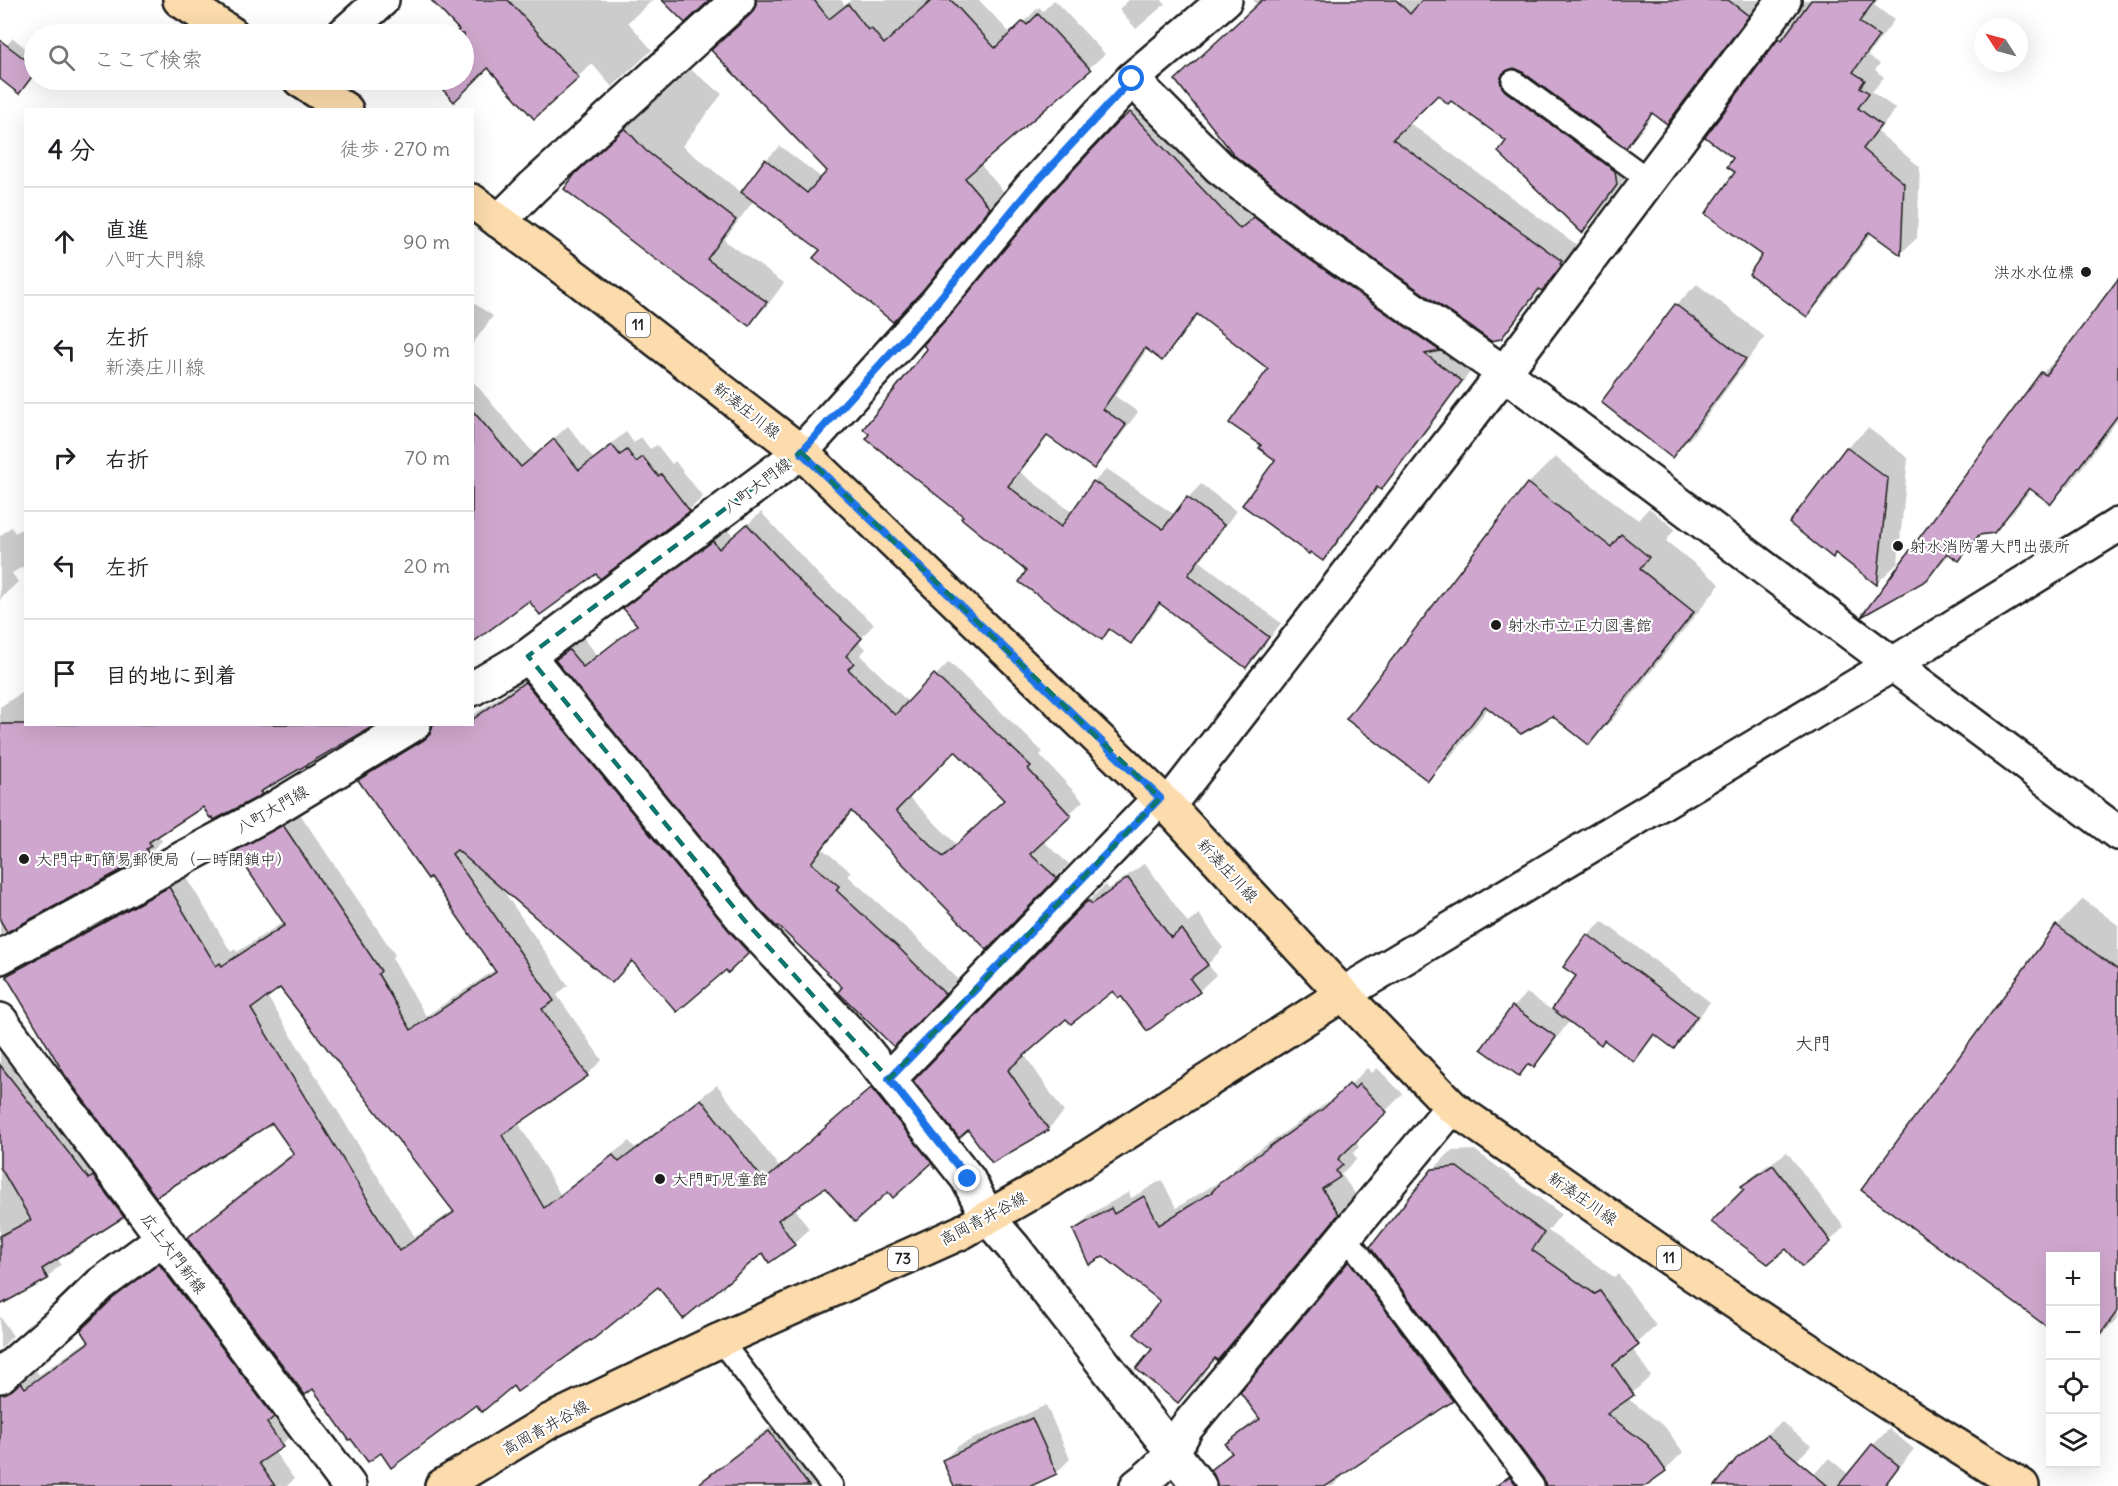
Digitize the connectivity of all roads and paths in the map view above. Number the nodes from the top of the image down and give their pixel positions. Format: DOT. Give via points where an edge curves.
graph roads {
  1 [pos="180,0"];
  2 [pos="382,0"];
  3 [pos="738,0"];
  4 [pos="1225,0"];
  5 [pos="1784,0"];
  6 [pos="217,24"];
  7 [pos="355,24"];
  8 [pos="1132,79"];
  9 [pos="1513,81"];
  10 [pos="315,90"];
  11 [pos="343,108"];
  12 [pos="1649,180"];
  13 [pos="474,202"];
  14 [pos="499,221"];
  15 [pos="1504,373"];
  16 [pos="801,452"];
  17 [pos="2118,525"];
  18 [pos="528,656"];
  19 [pos="1893,664"];
  20 [pos="474,688"];
  21 [pos="411,726"];
  22 [pos="1164,802"];
  23 [pos="2118,833"];
  24 [pos="0,957"];
  25 [pos="1343,994"];
  26 [pos="0,1020"];
  27 [pos="889,1079"];
  28 [pos="1452,1107"];
  29 [pos="988,1218"];
  30 [pos="1346,1235"];
  31 [pos="163,1238"];
  32 [pos="720,1340"];
  33 [pos="0,1376"];
  34 [pos="1174,1452"];
  35 [pos="349,1486"];
  36 [pos="442,1486"];
  37 [pos="832,1486"];
  38 [pos="1137,1486"];
  39 [pos="1199,1486"];
  40 [pos="1533,1486"];
  41 [pos="2022,1486"];
  1 -- 6 [label="main road"];
  2 -- 7 [label="street"];
  3 -- 14 [label="street"];
  4 -- 8 [label="street, 八町大門線"];
  5 -- 12 [label="street"];
  8 -- 15 [label="street" via="1219,168"];
  8 -- 16 [label="street, 八町大門線" via="1030,189 937,302"];
  9 -- 12 [label="lane"];
  10 -- 11 [label="main road"];
  12 -- 15 [label="street"];
  13 -- 14 [label="main road, 新湊庄川線 / 11"];
  14 -- 16 [label="main road, 新湊庄川線 / 11"];
  15 -- 19 [label="street"];
  15 -- 22 [label="street"];
  16 -- 18 [label="street, 八町大門線"];
  16 -- 22 [label="main road, 新湊庄川線 / 11"];
  17 -- 19 [label="street"];
  18 -- 20 [label="street, 八町大門線"];
  18 -- 27 [label="street" via="745,921"];
  19 -- 23 [label="street"];
  19 -- 25 [label="street"];
  21 -- 24 [label="street, 八町大門線" via="267,813"];
  22 -- 25 [label="main road, 新湊庄川線 / 11"];
  22 -- 27 [label="street"];
  25 -- 28 [label="main road, 新湊庄川線 / 11"];
  25 -- 29 [label="main road, 高岡青井谷線 / 73"];
  26 -- 31 [label="street, 広上大門新線"];
  27 -- 29 [label="street" via="968,1179"];
  28 -- 30 [label="street"];
  28 -- 41 [label="main road, 新湊庄川線 / 11" via="1695,1275"];
  29 -- 32 [label="main road, 高岡青井谷線 / 73"];
  29 -- 34 [label="street"];
  30 -- 34 [label="street" via="1186,1428"];
  30 -- 40 [label="lane"];
  31 -- 33 [label="street" via="101,1284"];
  31 -- 35 [label="street, 広上大門新線"];
  32 -- 36 [label="main road, 高岡青井谷線 / 73" via="550,1421"];
  32 -- 37 [label="lane"];
  34 -- 38 [label="street"];
  34 -- 39 [label="street"];
}
